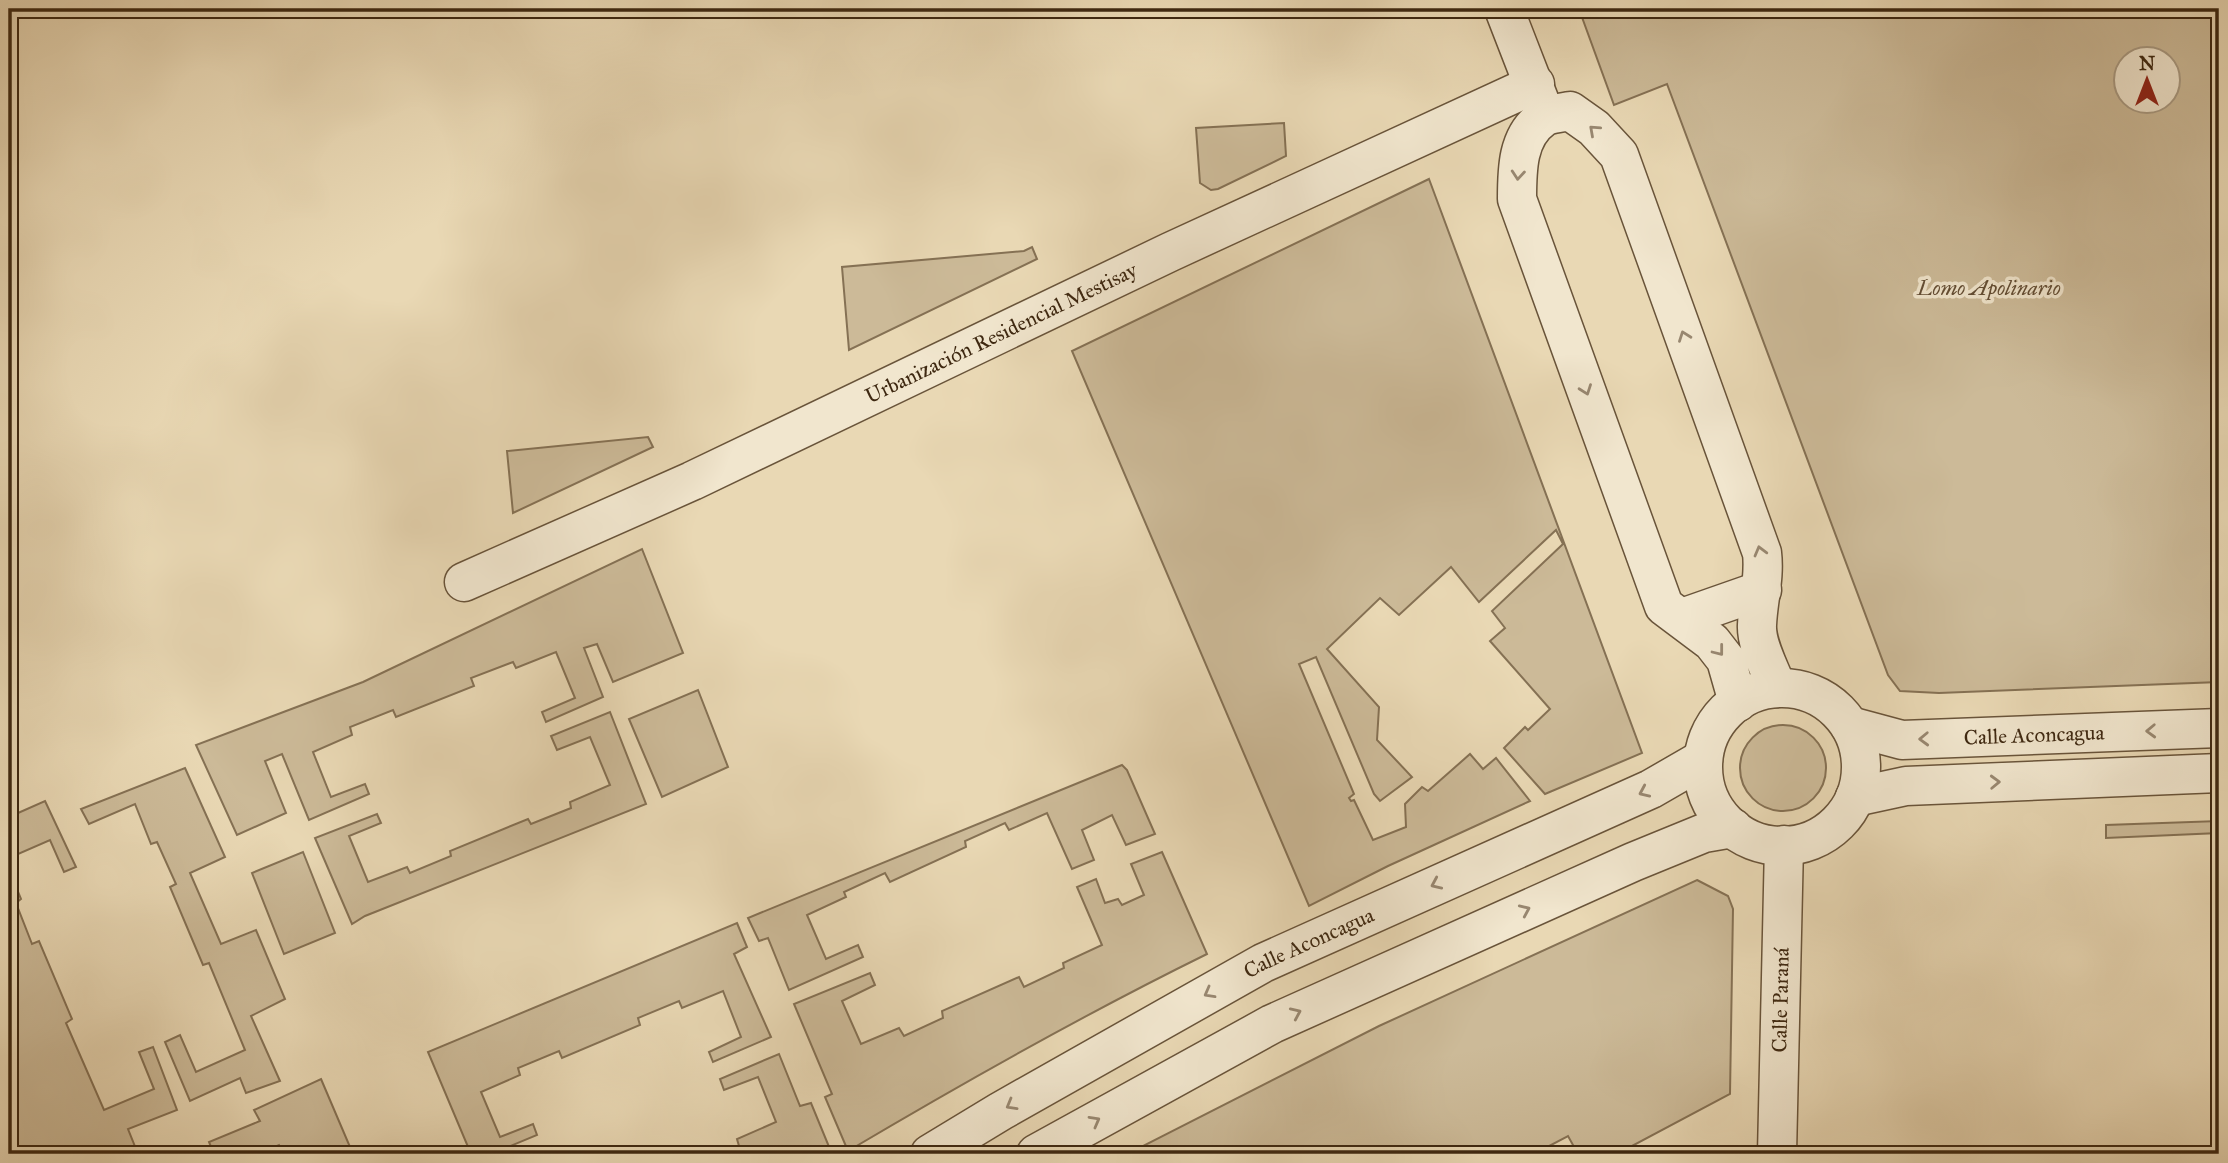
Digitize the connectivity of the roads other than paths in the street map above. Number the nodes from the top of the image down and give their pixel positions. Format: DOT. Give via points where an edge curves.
graph roads {
  1 [pos="1504,9"];
  2 [pos="1540,100"];
  3 [pos="464,582"];
  4 [pos="1762,590"];
  5 [pos="1682,618"];
  6 [pos="1777,688"];
  7 [pos="1738,702"];
  8 [pos="1850,726"];
  9 [pos="2219,728"];
  10 [pos="1703,759"];
  11 [pos="2219,773"];
  12 [pos="1855,797"];
  13 [pos="1733,828"];
  14 [pos="1784,845"];
  15 [pos="930,1154"];
  16 [pos="1036,1154"];
  17 [pos="1777,1154"];
  1 -- 2 [label="street"];
  2 -- 3 [label="street, Urbanización Residencial Mestisay" via="1170,252 692,481"];
  4 -- 2 [label="street, one-way" via="1762,553 1619,155 1570,111"];
  2 -- 5 [label="street, one-way" via="1525,135 1517,199 1664,606"];
  4 -- 5 [label="street"];
  4 -- 6 [label="street" via="1757,628"];
  5 -- 7 [label="street, one-way" via="1726,660"];
  6 -- 7 [label="street"];
  6 -- 8 [label="street" via="1817,696"];
  7 -- 10 [label="street" via="1714,727"];
  9 -- 8 [label="street, Calle Aconcagua, one-way" via="1902,740"];
  8 -- 12 [label="street" via="1861,758"];
  10 -- 13 [label="street" via="1708,795"];
  10 -- 15 [label="street, Calle Aconcagua, one-way" via="1651,789 1263,963"];
  12 -- 11 [label="street, one-way" via="1906,786"];
  12 -- 14 [label="street" via="1829,830 1805,842"];
  13 -- 14 [label="street" via="1755,841"];
  16 -- 13 [label="street, one-way" via="1272,1024 1633,862 1704,833"];
  14 -- 17 [label="street, Calle Paraná"];
}
